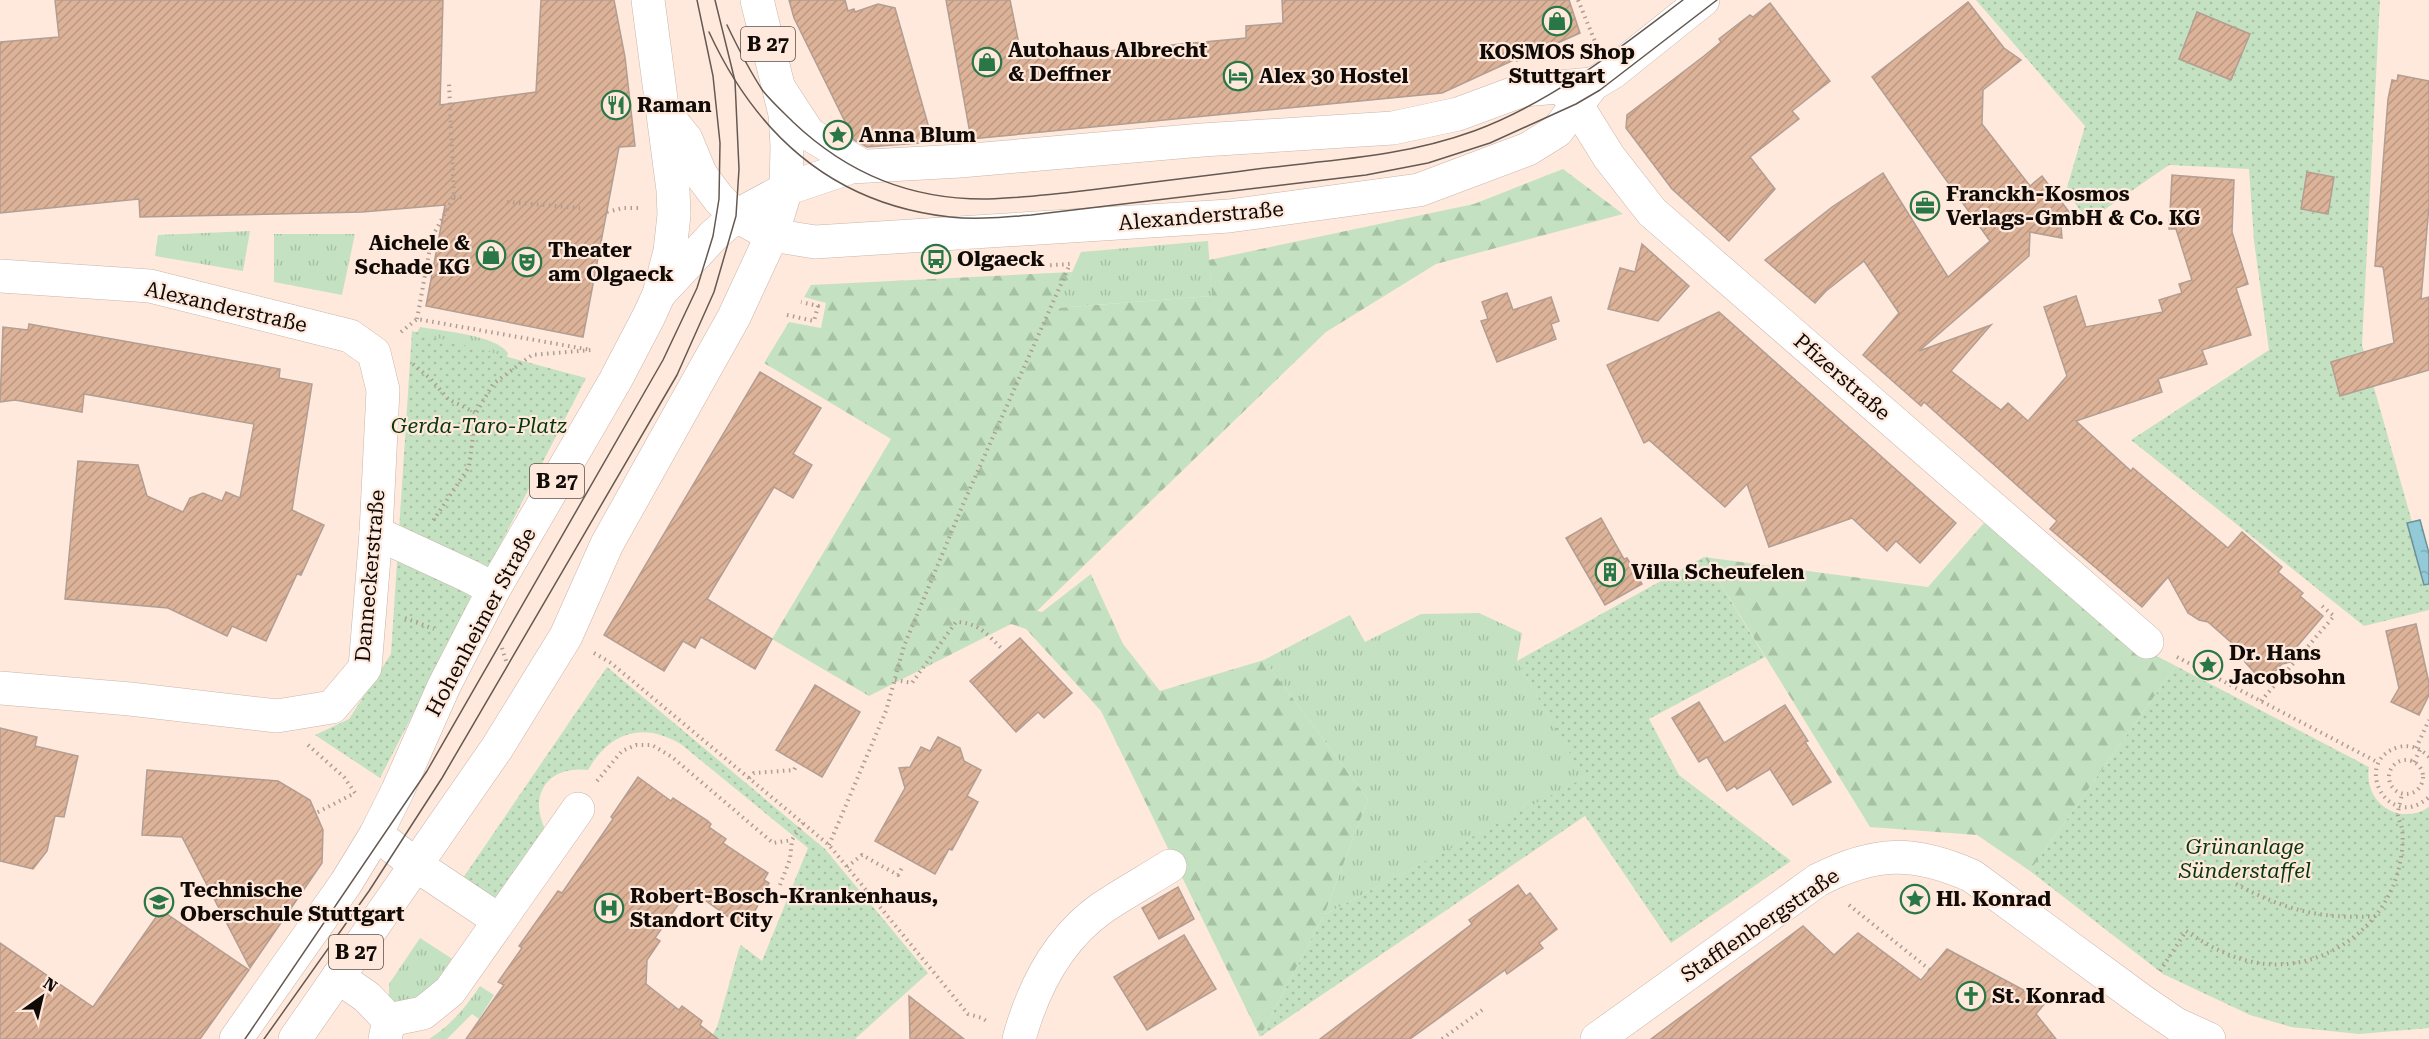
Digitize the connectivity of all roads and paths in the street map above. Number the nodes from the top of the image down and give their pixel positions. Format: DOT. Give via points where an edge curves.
graph roads {
  1 [pos="648,0"];
  2 [pos="757,0"];
  3 [pos="1703,0"];
  4 [pos="449,83"];
  5 [pos="779,88"];
  6 [pos="1577,92"];
  7 [pos="664,112"];
  8 [pos="862,166"];
  9 [pos="786,189"];
  10 [pos="454,197"];
  11 [pos="464,197"];
  12 [pos="507,202"];
  13 [pos="580,208"];
  14 [pos="641,208"];
  15 [pos="607,212"];
  16 [pos="736,216"];
  17 [pos="772,235"];
  18 [pos="1070,264"];
  19 [pos="0,276"];
  20 [pos="659,294"];
  21 [pos="801,302"];
  22 [pos="787,315"];
  23 [pos="417,319"];
  24 [pos="375,353"];
  25 [pos="476,413"];
  26 [pos="383,536"];
  27 [pos="494,589"];
  28 [pos="370,605"];
  29 [pos="2322,606"];
  30 [pos="2147,642"];
  31 [pos="467,643"];
  32 [pos="588,650"];
  33 [pos="1003,650"];
  34 [pos="895,680"];
  35 [pos="0,688"];
  36 [pos="2261,701"];
  37 [pos="277,716"];
  38 [pos="2429,720"];
  39 [pos="2418,749"];
  40 [pos="2429,757"];
  41 [pos="2414,762"];
  42 [pos="2379,763"];
  43 [pos="796,766"];
  44 [pos="749,778"];
  45 [pos="2402,794"];
  46 [pos="2429,797"];
  47 [pos="2399,806"];
  48 [pos="578,809"];
  49 [pos="316,813"];
  50 [pos="802,823"];
  51 [pos="376,834"];
  52 [pos="792,840"];
  53 [pos="829,845"];
  54 [pos="416,865"];
  55 [pos="847,867"];
  56 [pos="1170,867"];
  57 [pos="902,868"];
  58 [pos="1818,880"];
  59 [pos="2236,884"];
  60 [pos="780,885"];
  61 [pos="485,911"];
  62 [pos="2376,916"];
  63 [pos="1930,969"];
  64 [pos="2160,971"];
  65 [pos="339,977"];
  66 [pos="1485,1008"];
  67 [pos="387,1030"];
  68 [pos="1006,1033"];
  69 [pos="236,1039"];
  70 [pos="295,1039"];
  71 [pos="1442,1039"];
  72 [pos="1597,1039"];
  73 [pos="2209,1039"];
  1 -- 7 [label="street, B 27"];
  2 -- 5 [label="street, B 27"];
  3 -- 6 [label="street, Alexanderstraße" via="1613,72"];
  4 -- 10 [label="path"];
  5 -- 8 [label="street" via="809,134"];
  5 -- 9 [label="street, B 27" via="788,146"];
  6 -- 8 [label="street, Alexanderstraße" via="1523,90 1458,114 1393,128"];
  6 -- 17 [label="street, Alexanderstraße" via="1557,131 1528,149 1419,190 1229,216 815,242"];
  6 -- 30 [label="street, Pfizerstraße" via="1610,157 1652,212"];
  7 -- 16 [label="street, Alexanderstraße" via="686,139 701,175"];
  7 -- 20 [label="street, Hohenheimer Straße / B 27" via="674,215"];
  8 -- 9 [label="street, Alexanderstraße"];
  9 -- 16 [label="street, Alexanderstraße"];
  9 -- 17 [label="street, B 27"];
  10 -- 11 [label="path"];
  10 -- 23 [label="path" via="432,237"];
  12 -- 13 [label="path"];
  14 -- 15 [label="path"];
  16 -- 17 [label="street, Alexanderstraße"];
  16 -- 20 [label="street, Alexanderstraße"];
  17 -- 54 [label="street, B 27" via="734,317 607,544 566,636 497,748"];
  18 -- 34 [label="path" via="959,512 904,646"];
  19 -- 24 [label="street, Alexanderstraße" via="150,286 350,336"];
  20 -- 27 [label="street, Hohenheimer Straße / B 27" via="615,381"];
  21 -- 22 [label="path" via="818,306 814,321"];
  23 -- 24 [label="path"];
  23 -- 25 [label="path" via="591,350 532,355 493,384"];
  24 -- 25 [label="path" via="414,364 448,399"];
  24 -- 26 [label="street, Danneckerstraße" via="383,390"];
  25 -- 26 [label="path" via="469,467 425,532"];
  26 -- 27 [label="street"];
  26 -- 28 [label="street, Danneckerstraße"];
  27 -- 31 [label="street, Hohenheimer Straße / B 27"];
  28 -- 31 [label="path"];
  28 -- 37 [label="street, Danneckerstraße" via="365,668 332,707"];
  29 -- 36 [label="path" via="2334,616"];
  30 -- 36 [label="path"];
  31 -- 51 [label="street, Hohenheimer Straße / B 27"];
  32 -- 44 [label="path" via="611,663"];
  33 -- 34 [label="path" via="982,629 956,622 912,683"];
  34 -- 53 [label="path" via="886,711"];
  35 -- 37 [label="street, Danneckerstraße"];
  36 -- 42 [label="path"];
  37 -- 49 [label="path" via="344,777 356,793"];
  38 -- 39 [label="path"];
  39 -- 40 [label="path"];
  39 -- 41 [label="path"];
  39 -- 42 [label="path" via="2397,748"];
  41 -- 45 [label="path" via="2422,772 2421,785"];
  41 -- 45 [label="path" via="2401,760 2391,769 2389,782"];
  42 -- 47 [label="path" via="2375,778 2380,793"];
  43 -- 44 [label="path" via="794,770 754,772"];
  44 -- 50 [label="path"];
  45 -- 47 [label="path"];
  46 -- 47 [label="path" via="2415,806"];
  47 -- 62 [label="path" via="2400,860 2392,890"];
  48 -- 52 [label="path" via="622,751 636,745 652,746 672,757 774,843"];
  48 -- 67 [label="street" via="450,991 423,1012"];
  50 -- 52 [label="path"];
  50 -- 53 [label="path"];
  51 -- 54 [label="street"];
  51 -- 69 [label="street, Hohenheimer Straße / B 27" via="346,884"];
  52 -- 60 [label="path"];
  53 -- 55 [label="path"];
  54 -- 61 [label="street"];
  54 -- 65 [label="street, B 27"];
  55 -- 57 [label="path" via="862,855 898,875"];
  55 -- 68 [label="path" via="969,1014"];
  56 -- 68 [label="street" via="1101,908 1069,939"];
  58 -- 63 [label="path"];
  58 -- 72 [label="street, Stafflenbergstraße"];
  58 -- 73 [label="street, Stafflenbergstraße" via="1869,860 1903,857 1942,863 1972,876 2141,1000 2176,1024"];
  59 -- 62 [label="path" via="2299,911 2350,918"];
  62 -- 64 [label="path" via="2357,936 2334,951 2308,961 2281,964 2228,955 2186,932"];
  65 -- 67 [label="street" via="367,998"];
  65 -- 70 [label="street, B 27"];
  66 -- 71 [label="path"];
}
